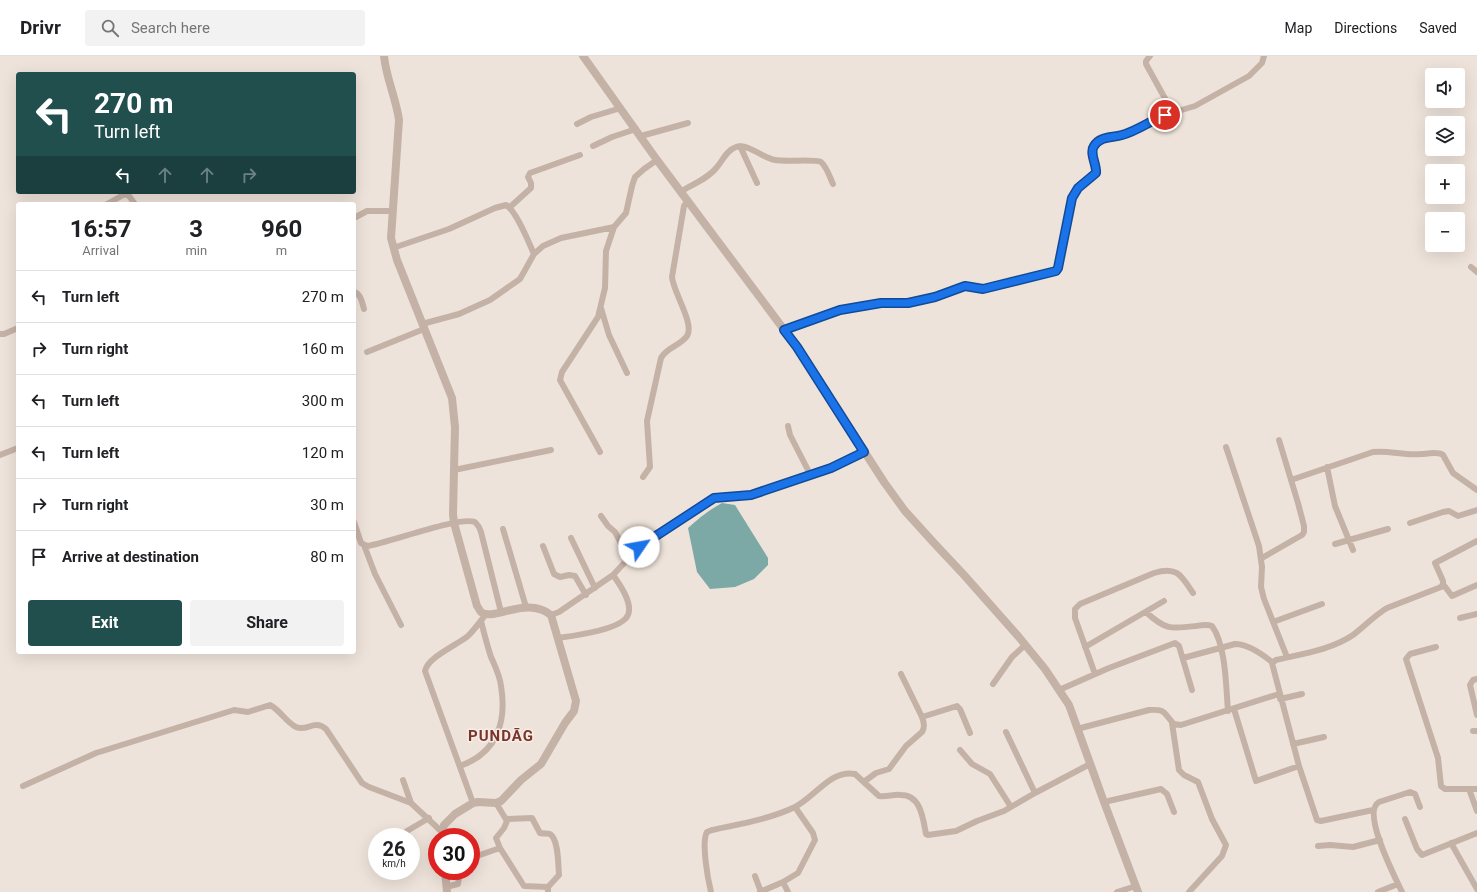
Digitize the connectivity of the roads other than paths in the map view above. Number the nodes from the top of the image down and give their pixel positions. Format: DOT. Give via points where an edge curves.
graph roads {
  1 [pos="384,56"];
  2 [pos="583,56"];
  3 [pos="1150,56"];
  4 [pos="1264,56"];
  5 [pos="621,108"];
  6 [pos="1173,113"];
  7 [pos="688,123"];
  8 [pos="577,124"];
  9 [pos="639,133"];
  10 [pos="593,146"];
  11 [pos="740,146"];
  12 [pos="580,155"];
  13 [pos="658,160"];
  14 [pos="757,184"];
  15 [pos="833,184"];
  16 [pos="682,192"];
  17 [pos="125,194"];
  18 [pos="125,194"];
  19 [pos="688,200"];
  20 [pos="110,202"];
  21 [pos="134,202"];
  22 [pos="510,207"];
  23 [pos="392,210"];
  24 [pos="356,217"];
  25 [pos="614,227"];
  26 [pos="393,248"];
  27 [pos="534,254"];
  28 [pos="1471,267"];
  29 [pos="1477,272"];
  30 [pos="356,293"];
  31 [pos="601,308"];
  32 [pos="364,309"];
  33 [pos="423,327"];
  34 [pos="16,329"];
  35 [pos="784,330"];
  36 [pos="0,334"];
  37 [pos="367,352"];
  38 [pos="627,373"];
  39 [pos="788,426"];
  40 [pos="1279,440"];
  41 [pos="1226,447"];
  42 [pos="16,449"];
  43 [pos="551,450"];
  44 [pos="600,452"];
  45 [pos="864,452"];
  46 [pos="0,455"];
  47 [pos="1327,467"];
  48 [pos="454,470"];
  49 [pos="810,474"];
  50 [pos="643,477"];
  51 [pos="1291,480"];
  52 [pos="1477,490"];
  53 [pos="1477,510"];
  54 [pos="601,516"];
  55 [pos="454,523"];
  56 [pos="1410,523"];
  57 [pos="356,528"];
  58 [pos="502,529"];
  59 [pos="1388,529"];
  60 [pos="571,538"];
  61 [pos="1349,541"];
  62 [pos="1477,541"];
  63 [pos="1335,544"];
  64 [pos="364,545"];
  65 [pos="543,546"];
  66 [pos="1353,550"];
  67 [pos="629,558"];
  68 [pos="1262,558"];
  69 [pos="613,575"];
  70 [pos="1443,584"];
  71 [pos="1477,585"];
  72 [pos="595,588"];
  73 [pos="1193,593"];
  74 [pos="586,595"];
  75 [pos="1164,601"];
  76 [pos="1072,604"];
  77 [pos="1322,604"];
  78 [pos="526,607"];
  79 [pos="501,612"];
  80 [pos="1146,612"];
  81 [pos="1074,613"];
  82 [pos="1477,614"];
  83 [pos="551,615"];
  84 [pos="483,617"];
  85 [pos="1460,618"];
  86 [pos="1273,622"];
  87 [pos="401,625"];
  88 [pos="558,638"];
  89 [pos="1025,645"];
  90 [pos="1085,647"];
  91 [pos="1436,647"];
  92 [pos="1221,648"];
  93 [pos="1287,657"];
  94 [pos="1183,658"];
  95 [pos="1272,662"];
  96 [pos="901,674"];
  97 [pos="1095,674"];
  98 [pos="1477,679"];
  99 [pos="993,684"];
  100 [pos="1059,690"];
  101 [pos="1192,690"];
  102 [pos="1302,694"];
  103 [pos="1280,697"];
  104 [pos="1234,709"];
  105 [pos="1228,711"];
  106 [pos="1477,715"];
  107 [pos="922,717"];
  108 [pos="1172,723"];
  109 [pos="1077,729"];
  110 [pos="1006,732"];
  111 [pos="970,733"];
  112 [pos="1324,736"];
  113 [pos="1293,744"];
  114 [pos="960,750"];
  115 [pos="1090,764"];
  116 [pos="460,766"];
  117 [pos="1299,766"];
  118 [pos="403,780"];
  119 [pos="865,781"];
  120 [pos="23,786"];
  121 [pos="1470,789"];
  122 [pos="1477,789"];
  123 [pos="1035,793"];
  124 [pos="1104,802"];
  125 [pos="411,803"];
  126 [pos="473,803"];
  127 [pos="496,803"];
  128 [pos="795,807"];
  129 [pos="1011,807"];
  130 [pos="1420,807"];
  131 [pos="1373,810"];
  132 [pos="1477,811"];
  133 [pos="1174,812"];
  134 [pos="429,818"];
  135 [pos="506,819"];
  136 [pos="1405,819"];
  137 [pos="407,828"];
  138 [pos="437,828"];
  139 [pos="443,828"];
  140 [pos="1477,833"];
  141 [pos="1380,840"];
  142 [pos="1451,843"];
  143 [pos="1318,846"];
  144 [pos="500,848"];
  145 [pos="480,855"];
  146 [pos="755,876"];
  147 [pos="445,880"];
  148 [pos="459,880"];
  149 [pos="783,882"];
  150 [pos="1398,884"];
  151 [pos="525,889"];
  152 [pos="548,889"];
  153 [pos="1137,889"];
  154 [pos="1477,889"];
  155 [pos="447,890"];
  156 [pos="711,892"];
  157 [pos="761,892"];
  158 [pos="788,892"];
  159 [pos="1117,892"];
  160 [pos="1189,892"];
  161 [pos="1378,892"];
  162 [pos="1402,892"];
  1 -- 23 [label="street" via="399,120"];
  2 -- 5 [label="street"];
  3 -- 6 [label="street" via="1146,64"];
  4 -- 6 [label="street" via="1262,63 1249,76 1195,106"];
  5 -- 8 [label="street"];
  5 -- 9 [label="street"];
  6 -- 35 [label="street" via="1121,136 1102,139 1094,145 1092,152 1096,173 1078,188 1072,198 1056,271 983,289 965,286 908,303 881,303 840,310"];
  7 -- 9 [label="street"];
  9 -- 10 [label="street" via="612,137"];
  9 -- 13 [label="street"];
  11 -- 14 [label="street"];
  11 -- 15 [label="street" via="768,159 820,162"];
  11 -- 16 [label="street" via="731,149 717,168"];
  12 -- 22 [label="street" via="530,173 530,188"];
  13 -- 16 [label="street"];
  13 -- 25 [label="street" via="635,177 626,213"];
  16 -- 19 [label="street"];
  17 -- 21 [label="street"];
  18 -- 20 [label="street"];
  19 -- 35 [label="street"];
  19 -- 50 [label="street" via="684,206 672,277 689,331 686,338 661,358 647,421 650,467"];
  22 -- 26 [label="street" via="501,206 449,229"];
  22 -- 27 [label="street"];
  23 -- 24 [label="street" via="367,211"];
  23 -- 26 [label="street"];
  25 -- 27 [label="street" via="561,238 543,246"];
  25 -- 31 [label="street" via="606,252 606,279"];
  26 -- 33 [label="street"];
  27 -- 33 [label="street" via="520,279 490,300"];
  28 -- 29 [label="street"];
  30 -- 32 [label="street" via="361,297"];
  31 -- 38 [label="street"];
  31 -- 44 [label="street" via="598,317 562,372 560,380"];
  33 -- 37 [label="street"];
  33 -- 48 [label="street" via="452,398 455,427"];
  34 -- 36 [label="street"];
  35 -- 45 [label="street"];
  39 -- 49 [label="street"];
  40 -- 51 [label="street"];
  41 -- 68 [label="street"];
  42 -- 46 [label="street"];
  43 -- 48 [label="street"];
  45 -- 49 [label="street" via="831,468"];
  45 -- 89 [label="street" via="905,511"];
  47 -- 51 [label="street"];
  47 -- 52 [label="street" via="1380,451 1418,455 1441,453 1453,473"];
  47 -- 61 [label="street" via="1335,506"];
  48 -- 55 [label="street"];
  49 -- 67 [label="street" via="751,495 714,498 639,547"];
  51 -- 68 [label="street" via="1304,532"];
  53 -- 56 [label="street" via="1458,516 1444,512"];
  54 -- 67 [label="street" via="615,532"];
  55 -- 64 [label="street" via="373,545"];
  55 -- 79 [label="street" via="472,521 479,527"];
  55 -- 84 [label="street" via="477,606"];
  57 -- 64 [label="street"];
  58 -- 78 [label="street"];
  59 -- 61 [label="street"];
  60 -- 72 [label="street"];
  61 -- 63 [label="street"];
  61 -- 66 [label="street"];
  62 -- 70 [label="street" via="1435,563"];
  64 -- 87 [label="street" via="374,574"];
  65 -- 74 [label="street" via="554,574 560,577 575,576"];
  67 -- 69 [label="street"];
  68 -- 86 [label="street" via="1261,587"];
  69 -- 72 [label="street"];
  69 -- 88 [label="street" via="626,594 629,612 626,618 613,627"];
  70 -- 71 [label="street" via="1452,596"];
  70 -- 93 [label="street" via="1387,608 1352,635 1337,643"];
  72 -- 74 [label="street"];
  73 -- 81 [label="street" via="1185,580 1172,570 1161,571 1080,604"];
  74 -- 83 [label="street"];
  75 -- 80 [label="street"];
  76 -- 81 [label="street"];
  77 -- 86 [label="street"];
  78 -- 79 [label="street"];
  78 -- 83 [label="street"];
  79 -- 84 [label="street"];
  80 -- 90 [label="street"];
  80 -- 92 [label="street" via="1158,622 1175,628 1210,625 1217,633"];
  81 -- 90 [label="street"];
  82 -- 85 [label="street"];
  83 -- 88 [label="street"];
  84 -- 116 [label="street" via="501,684 503,708 499,732 493,742 469,763"];
  84 -- 116 [label="street" via="467,637 432,659 426,667 426,675"];
  86 -- 93 [label="street"];
  88 -- 127 [label="street" via="575,694 576,707 541,764"];
  89 -- 99 [label="street"];
  89 -- 100 [label="street"];
  90 -- 97 [label="street"];
  91 -- 121 [label="street" via="1410,654 1406,659 1438,758 1441,786 1445,790"];
  92 -- 94 [label="street"];
  92 -- 95 [label="street" via="1242,644"];
  92 -- 105 [label="street"];
  93 -- 95 [label="street"];
  94 -- 97 [label="street" via="1178,645 1172,644"];
  94 -- 101 [label="street"];
  95 -- 103 [label="street"];
  96 -- 107 [label="street"];
  97 -- 100 [label="street"];
  98 -- 106 [label="street" via="1470,685"];
  100 -- 109 [label="street" via="1069,704"];
  102 -- 103 [label="street"];
  103 -- 104 [label="street"];
  103 -- 113 [label="street"];
  104 -- 105 [label="street"];
  104 -- 117 [label="street" via="1256,781"];
  105 -- 108 [label="street" via="1181,725"];
  107 -- 111 [label="street" via="956,705 960,708"];
  107 -- 119 [label="street" via="925,724 922,732 906,746 891,767"];
  108 -- 109 [label="street" via="1166,714 1159,710 1149,710"];
  108 -- 160 [label="street" via="1180,770 1198,782 1214,824 1226,845 1222,856"];
  109 -- 115 [label="street"];
  110 -- 123 [label="street"];
  112 -- 113 [label="street"];
  113 -- 117 [label="street"];
  114 -- 129 [label="street" via="972,764 990,774"];
  115 -- 123 [label="street"];
  115 -- 124 [label="street"];
  116 -- 126 [label="street"];
  117 -- 131 [label="street" via="1318,821"];
  118 -- 125 [label="street"];
  119 -- 128 [label="street" via="855,774 842,774"];
  119 -- 129 [label="street" via="879,796 902,795 913,799 919,807 927,835 956,831"];
  120 -- 125 [label="street" via="96,753 234,710 248,712 270,705 296,727 303,728 315,724 326,729 366,786"];
  121 -- 122 [label="street"];
  121 -- 132 [label="street"];
  123 -- 129 [label="street"];
  124 -- 133 [label="street" via="1161,789 1167,794"];
  124 -- 153 [label="street"];
  125 -- 134 [label="street"];
  126 -- 127 [label="street"];
  126 -- 139 [label="street" via="449,819"];
  127 -- 135 [label="street"];
  128 -- 149 [label="street" via="813,833 814,840 798,873"];
  128 -- 156 [label="street" via="707,832 704,841"];
  130 -- 131 [label="street" via="1415,794 1410,792 1379,802"];
  131 -- 141 [label="street"];
  134 -- 137 [label="street"];
  134 -- 138 [label="street"];
  135 -- 144 [label="street" via="506,825 496,838"];
  135 -- 152 [label="street" via="532,818 540,833 554,838 559,875"];
  136 -- 142 [label="street" via="1420,854"];
  140 -- 142 [label="street"];
  141 -- 143 [label="street" via="1347,848"];
  141 -- 150 [label="street"];
  142 -- 154 [label="street"];
  144 -- 145 [label="street"];
  144 -- 151 [label="street"];
  146 -- 157 [label="street"];
  147 -- 155 [label="street"];
  148 -- 155 [label="street" via="458,884"];
  149 -- 157 [label="street"];
  149 -- 158 [label="street"];
  150 -- 161 [label="street"];
  150 -- 162 [label="street"];
  151 -- 152 [label="street"];
  153 -- 159 [label="street"];
}
